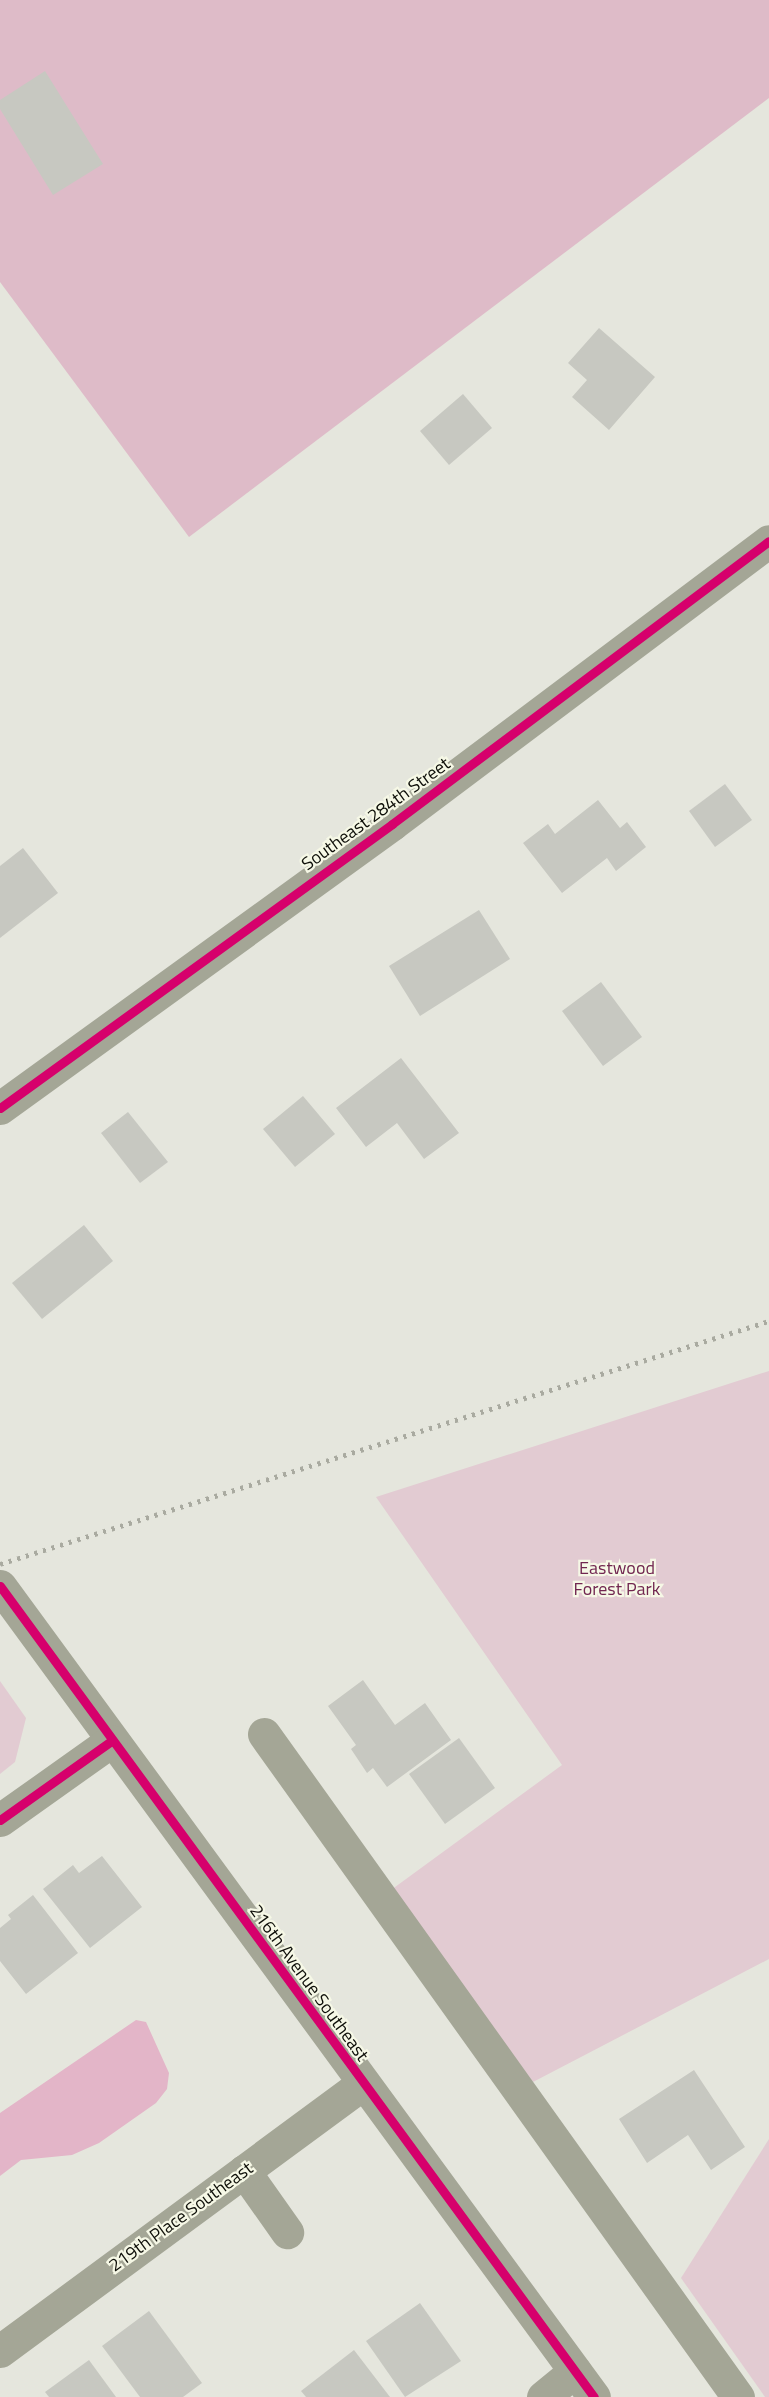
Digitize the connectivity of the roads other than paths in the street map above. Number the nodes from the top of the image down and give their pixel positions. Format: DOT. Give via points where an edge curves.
graph roads {
  1 [pos="769,541"];
  2 [pos="0,1108"];
  3 [pos="0,1586"];
  4 [pos="264,1734"];
  5 [pos="111,1741"];
  6 [pos="0,1820"];
  7 [pos="363,2083"];
  8 [pos="244,2171"];
  9 [pos="287,2232"];
  10 [pos="0,2351"];
  11 [pos="575,2371"];
  12 [pos="543,2397"];
  13 [pos="594,2397"];
  14 [pos="738,2397"];
  1 -- 2 [label="street, Southeast 284th Street" via="392,824"];
  3 -- 5 [label="street, 216th Avenue Southeast"];
  4 -- 14 [label="street"];
  5 -- 6 [label="street"];
  5 -- 7 [label="street, 216th Avenue Southeast"];
  7 -- 8 [label="street, 219th Place Southeast"];
  7 -- 11 [label="street, 216th Avenue Southeast"];
  8 -- 9 [label="street"];
  8 -- 10 [label="street, 219th Place Southeast"];
  11 -- 12 [label="street"];
  11 -- 13 [label="street, 216th Avenue Southeast"];
}
